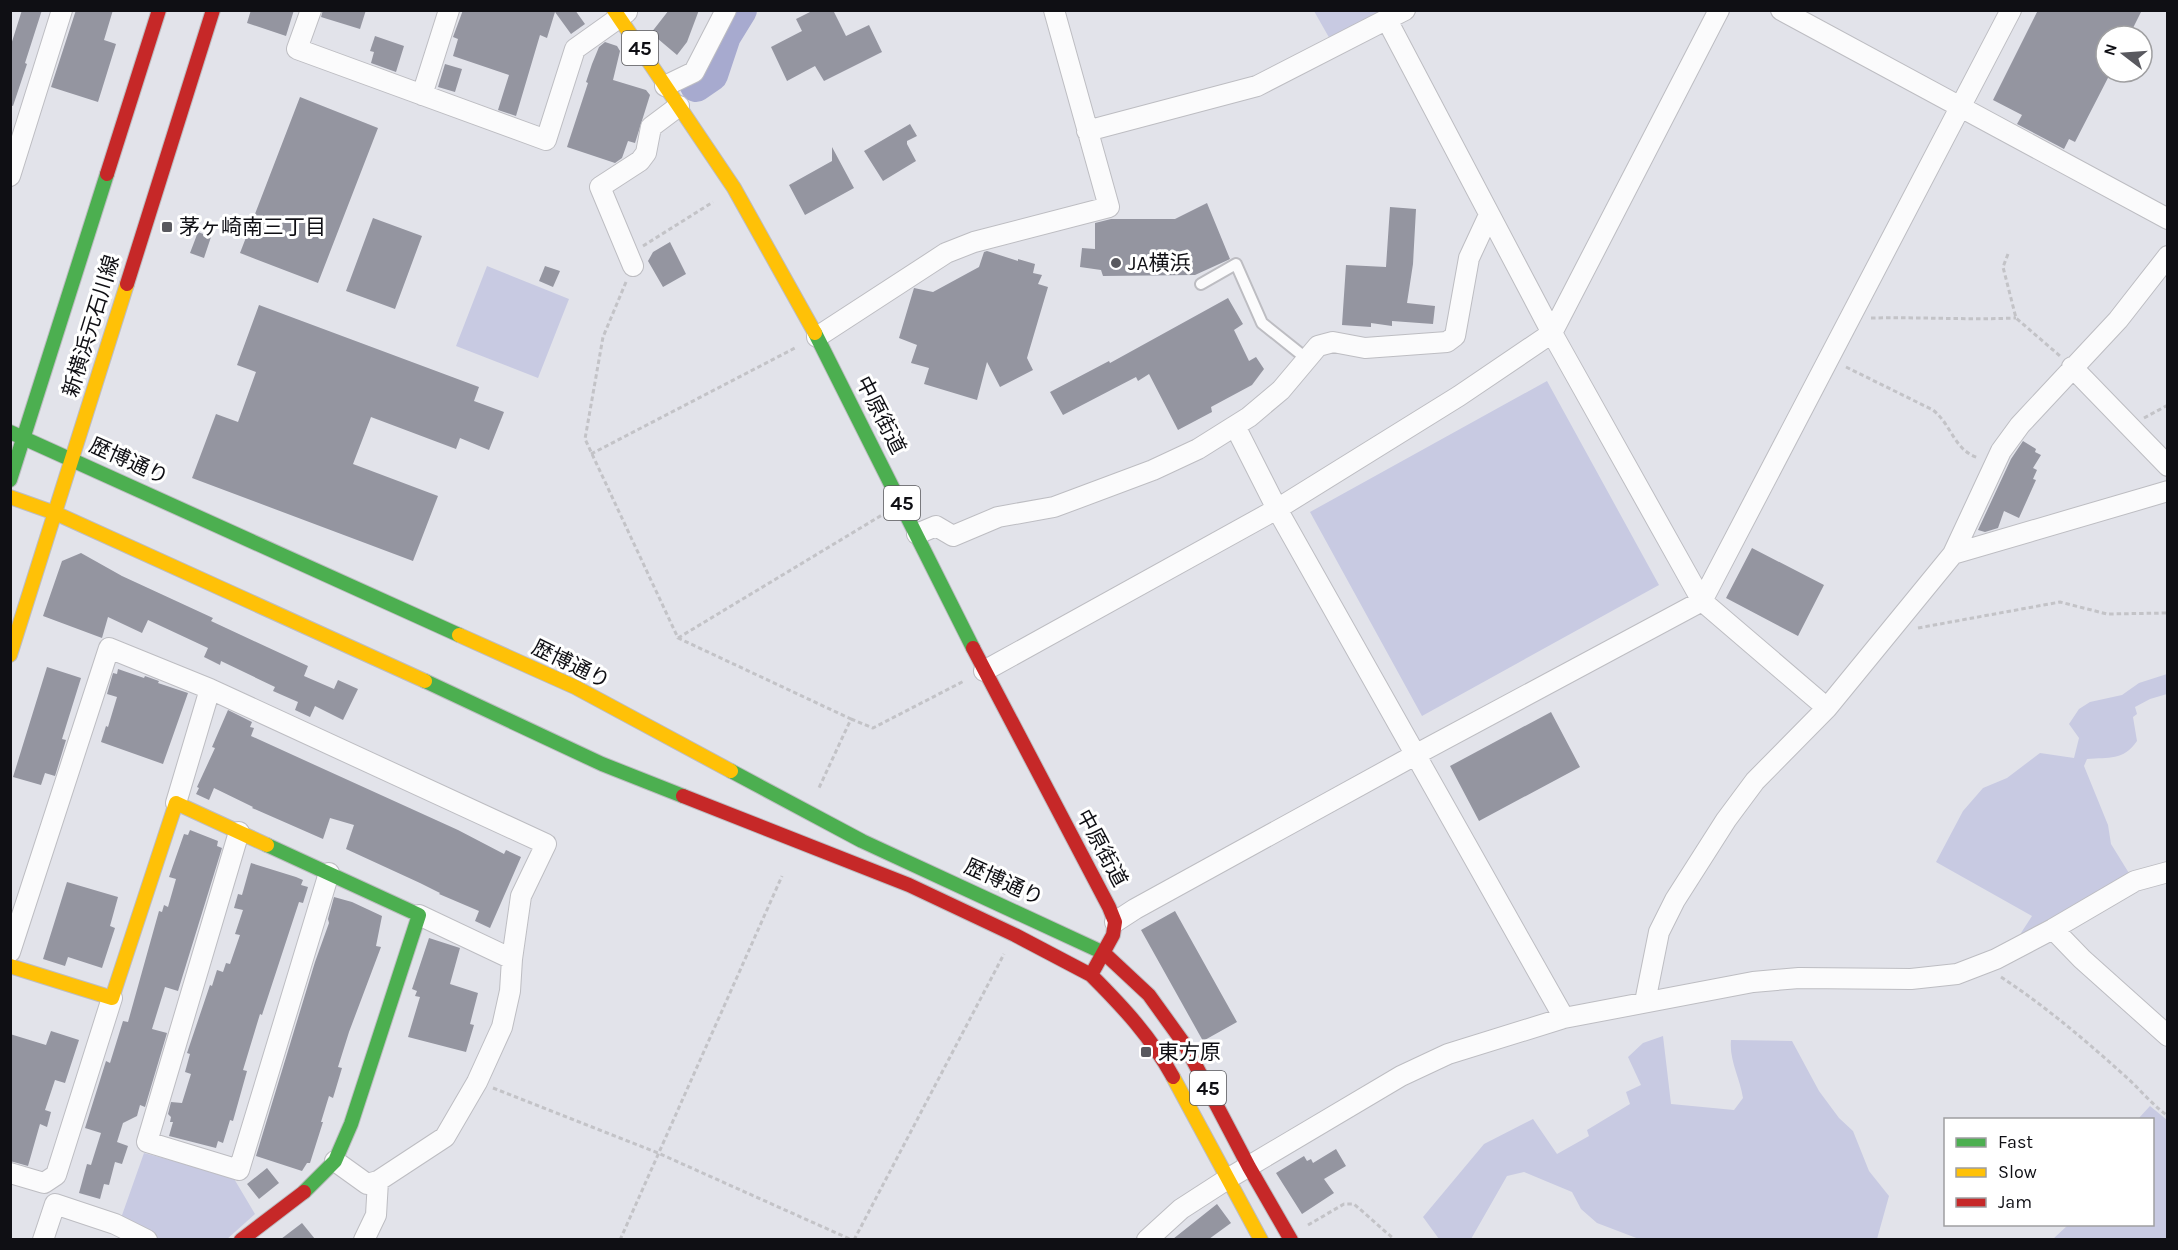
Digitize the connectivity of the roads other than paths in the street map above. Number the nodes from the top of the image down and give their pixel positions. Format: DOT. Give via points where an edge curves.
graph roads {
  1 [pos="62,10"];
  2 [pos="159,10"];
  3 [pos="213,10"];
  4 [pos="311,10"];
  5 [pos="449,10"];
  6 [pos="726,10"];
  7 [pos="1054,10"];
  8 [pos="1405,10"];
  9 [pos="1719,10"];
  10 [pos="1780,10"];
  11 [pos="2011,10"];
  12 [pos="621,13"];
  13 [pos="1387,20"];
  14 [pos="665,86"];
  15 [pos="422,94"];
  16 [pos="679,106"];
  17 [pos="1960,107"];
  18 [pos="1087,131"];
  19 [pos="11,173"];
  20 [pos="1490,215"];
  21 [pos="2168,219"];
  22 [pos="2168,256"];
  23 [pos="633,266"];
  24 [pos="1201,284"];
  25 [pos="1552,333"];
  26 [pos="817,337"];
  27 [pos="1307,359"];
  28 [pos="2072,367"];
  29 [pos="1235,426"];
  30 [pos="17,435"];
  31 [pos="72,459"];
  32 [pos="2168,466"];
  33 [pos="10,480"];
  34 [pos="2168,491"];
  35 [pos="10,497"];
  36 [pos="1276,509"];
  37 [pos="54,513"];
  38 [pos="917,534"];
  39 [pos="1953,554"];
  40 [pos="1702,601"];
  41 [pos="10,655"];
  42 [pos="984,671"];
  43 [pos="210,688"];
  44 [pos="1827,708"];
  45 [pos="1416,755"];
  46 [pos="176,803"];
  47 [pos="239,832"];
  48 [pos="2168,872"];
  49 [pos="329,873"];
  50 [pos="419,915"];
  51 [pos="1115,922"];
  52 [pos="2053,929"];
  53 [pos="10,952"];
  54 [pos="1104,952"];
  55 [pos="512,959"];
  56 [pos="10,966"];
  57 [pos="1090,975"];
  58 [pos="112,998"];
  59 [pos="1646,1002"];
  60 [pos="1564,1018"];
  61 [pos="2168,1036"];
  62 [pos="335,1161"];
  63 [pos="1250,1167"];
  64 [pos="10,1173"];
  65 [pos="1229,1178"];
  66 [pos="378,1181"];
  67 [pos="1290,1238"];
  68 [pos="43,1239"];
  69 [pos="147,1239"];
  70 [pos="242,1239"];
  71 [pos="364,1239"];
  72 [pos="1147,1239"];
  73 [pos="1261,1239"];
  1 -- 19 [label="street"];
  2 -- 30 [label="street, 新横浜元石川線"];
  3 -- 31 [label="street, 新横浜元石川線"];
  4 -- 15 [label="street" via="297,49"];
  5 -- 15 [label="street"];
  6 -- 14 [label="street" via="694,72"];
  7 -- 18 [label="street"];
  8 -- 13 [label="street"];
  9 -- 25 [label="street"];
  10 -- 17 [label="street"];
  11 -- 17 [label="street"];
  12 -- 14 [label="street, 中原街道 / 45"];
  12 -- 15 [label="street" via="575,49 546,140"];
  13 -- 18 [label="street" via="1257,86"];
  13 -- 20 [label="street"];
  14 -- 16 [label="street, 中原街道 / 45"];
  16 -- 23 [label="street" via="651,127 646,153 640,161 600,188"];
  16 -- 26 [label="street, 中原街道 / 45" via="735,188"];
  17 -- 21 [label="street"];
  17 -- 40 [label="street"];
  18 -- 26 [label="street" via="1109,207 946,253"];
  20 -- 25 [label="street"];
  20 -- 27 [label="street" via="1469,258 1455,336 1447,342 1365,348 1333,342 1318,346"];
  22 -- 28 [label="street" via="2118,320"];
  24 -- 27 [label="lane" via="1236,264 1262,323"];
  25 -- 36 [label="street" via="1459,396"];
  25 -- 40 [label="street"];
  26 -- 38 [label="street, 中原街道 / 45"];
  27 -- 29 [label="street" via="1281,390"];
  28 -- 32 [label="street"];
  28 -- 39 [label="street" via="2001,451"];
  29 -- 36 [label="street"];
  29 -- 38 [label="street" via="1171,462 1054,507 998,517 952,536 936,526"];
  30 -- 31 [label="street, 歴博通り"];
  30 -- 33 [label="street, 新横浜元石川線"];
  31 -- 37 [label="street, 新横浜元石川線"];
  31 -- 54 [label="street, 歴博通り" via="575,687 862,841"];
  34 -- 39 [label="street"];
  35 -- 37 [label="street, 歴博通り"];
  36 -- 42 [label="street"];
  36 -- 45 [label="street"];
  37 -- 41 [label="street, 新横浜元石川線"];
  37 -- 57 [label="street, 歴博通り" via="602,764 909,885 1015,934"];
  38 -- 42 [label="street, 中原街道 / 45"];
  39 -- 44 [label="street"];
  40 -- 44 [label="street"];
  40 -- 45 [label="street"];
  42 -- 51 [label="street, 中原街道 / 45"];
  43 -- 46 [label="street"];
  43 -- 53 [label="street" via="109,648"];
  43 -- 55 [label="street" via="546,844 521,896"];
  44 -- 59 [label="street" via="1755,782 1674,900 1659,932"];
  45 -- 51 [label="street"];
  45 -- 60 [label="street"];
  46 -- 47 [label="street"];
  46 -- 58 [label="street"];
  47 -- 49 [label="street"];
  47 -- 49 [label="street" via="147,1142 239,1170"];
  48 -- 52 [label="street" via="2135,881"];
  49 -- 50 [label="street"];
  50 -- 55 [label="street"];
  50 -- 62 [label="street" via="351,1124"];
  51 -- 54 [label="street"];
  52 -- 59 [label="street" via="1991,962 1957,974 1911,979 1799,978 1753,982"];
  52 -- 61 [label="street"];
  54 -- 57 [label="street"];
  54 -- 63 [label="street, 45" via="1149,995 1185,1045"];
  55 -- 66 [label="street" via="502,1027 477,1082 445,1137"];
  56 -- 58 [label="street"];
  57 -- 65 [label="street, 45" via="1130,1014 1158,1050"];
  58 -- 64 [label="street" via="56,1175 44,1183"];
  59 -- 60 [label="street"];
  60 -- 63 [label="street" via="1448,1054 1401,1076"];
  62 -- 66 [label="street" via="367,1184"];
  62 -- 70 [label="street" via="305,1191"];
  63 -- 65 [label="street"];
  63 -- 67 [label="street, 45"];
  65 -- 72 [label="street" via="1181,1209"];
  65 -- 73 [label="street, 45"];
  66 -- 71 [label="street" via="376,1215"];
  68 -- 69 [label="street" via="55,1204"];
}
